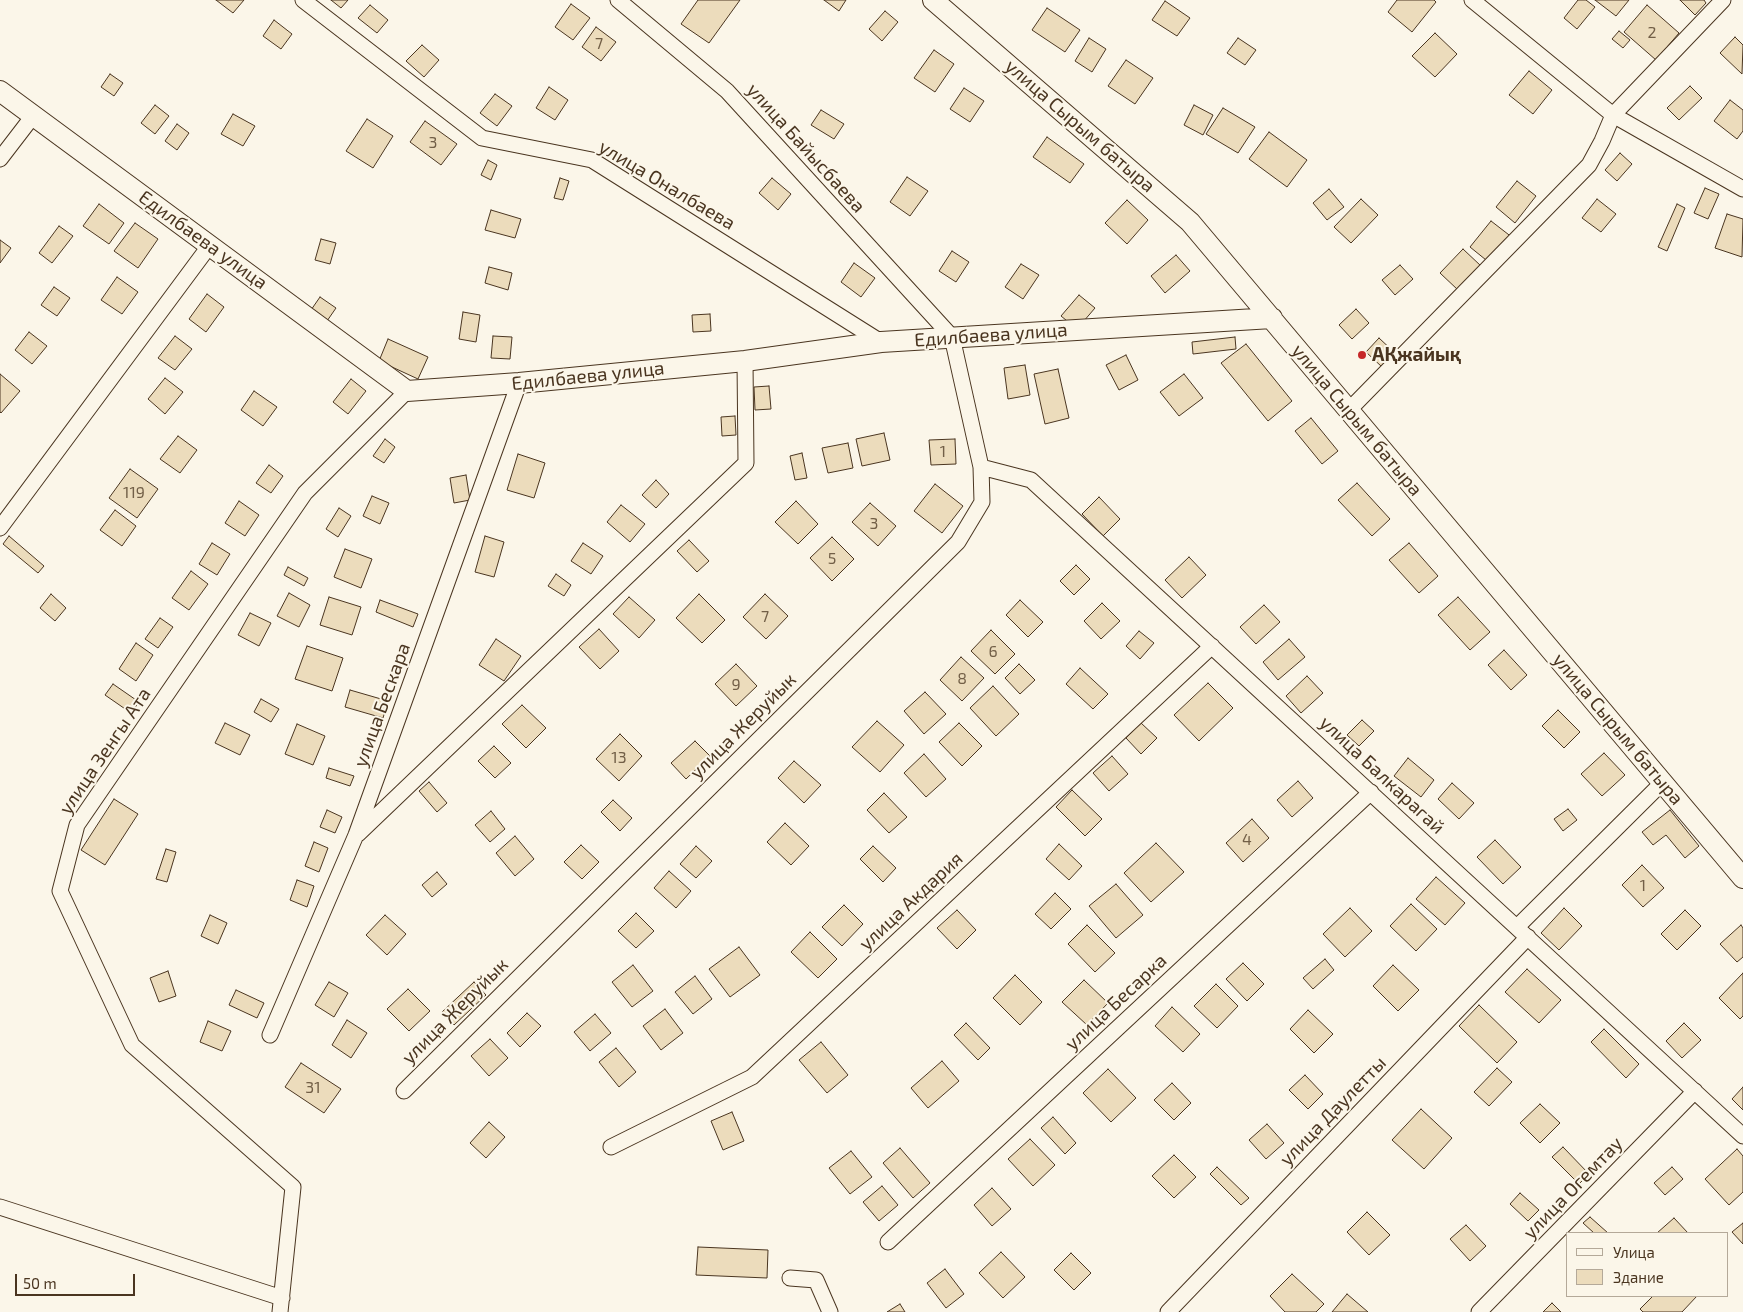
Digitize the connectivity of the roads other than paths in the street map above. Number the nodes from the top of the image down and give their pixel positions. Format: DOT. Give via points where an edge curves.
graph roads {
  1 [pos="303,0"];
  2 [pos="618,0"];
  3 [pos="933,0"];
  4 [pos="1472,0"];
  5 [pos="1723,0"];
  6 [pos="0,91"];
  7 [pos="1613,115"];
  8 [pos="33,116"];
  9 [pos="0,158"];
  10 [pos="1743,189"];
  11 [pos="210,245"];
  12 [pos="1272,318"];
  13 [pos="952,337"];
  14 [pos="881,342"];
  15 [pos="745,361"];
  16 [pos="519,384"];
  17 [pos="407,391"];
  18 [pos="1349,410"];
  19 [pos="981,466"];
  20 [pos="0,528"];
  21 [pos="1212,646"];
  22 [pos="1663,782"];
  23 [pos="1371,792"];
  24 [pos="356,835"];
  25 [pos="1743,878"];
  26 [pos="1522,932"];
  27 [pos="270,1035"];
  28 [pos="404,1091"];
  29 [pos="1695,1091"];
  30 [pos="1743,1136"];
  31 [pos="611,1147"];
  32 [pos="0,1207"];
  33 [pos="888,1242"];
  34 [pos="790,1278"];
  35 [pos="281,1305"];
  36 [pos="830,1312"];
  37 [pos="1168,1312"];
  38 [pos="1479,1312"];
  1 -- 14 [label="street, улица Оналбаева" via="482,138 592,160"];
  2 -- 13 [label="street, улица Байысбаева" via="727,91"];
  3 -- 12 [label="street, улица Сырым батыра" via="1190,222"];
  4 -- 7 [label="street"];
  5 -- 7 [label="street"];
  6 -- 8 [label="street, Едилбаева улица"];
  7 -- 10 [label="street"];
  7 -- 18 [label="street" via="1589,165"];
  8 -- 9 [label="street"];
  8 -- 11 [label="street, Едилбаева улица"];
  11 -- 17 [label="street, Едилбаева улица"];
  11 -- 20 [label="street"];
  12 -- 13 [label="street, Едилбаева улица"];
  12 -- 18 [label="street, улица Сырым батыра"];
  13 -- 14 [label="street, Едилбаева улица"];
  13 -- 19 [label="street, улица Жеруйык"];
  14 -- 15 [label="street, Едилбаева улица"];
  15 -- 16 [label="street, Едилбаева улица"];
  15 -- 24 [label="street" via="746,463"];
  16 -- 17 [label="street, Едилбаева улица"];
  16 -- 24 [label="street, улица Бескара"];
  17 -- 35 [label="street, улица Зенгы Ата" via="305,493 77,825 60,891 132,1045 292,1187"];
  18 -- 22 [label="street, улица Сырым батыра"];
  19 -- 21 [label="street, улица Балкарагай" via="1031,480"];
  19 -- 28 [label="street, улица Жеруйык" via="982,502 958,542"];
  21 -- 23 [label="street, улица Балкарагай"];
  21 -- 31 [label="street, улица Акдария" via="752,1077"];
  22 -- 25 [label="street, улица Сырым батыра"];
  22 -- 26 [label="street, улица Даулетты"];
  23 -- 26 [label="street, улица Балкарагай"];
  23 -- 33 [label="street, улица Бесарка"];
  24 -- 27 [label="street, улица Бескара"];
  26 -- 29 [label="street, улица Балкарагай"];
  26 -- 37 [label="street, улица Даулетты"];
  29 -- 30 [label="street, улица Балкарагай"];
  29 -- 38 [label="street, улица Огемтау"];
  32 -- 35 [label="street"];
  34 -- 36 [label="street" via="816,1280"];
}
